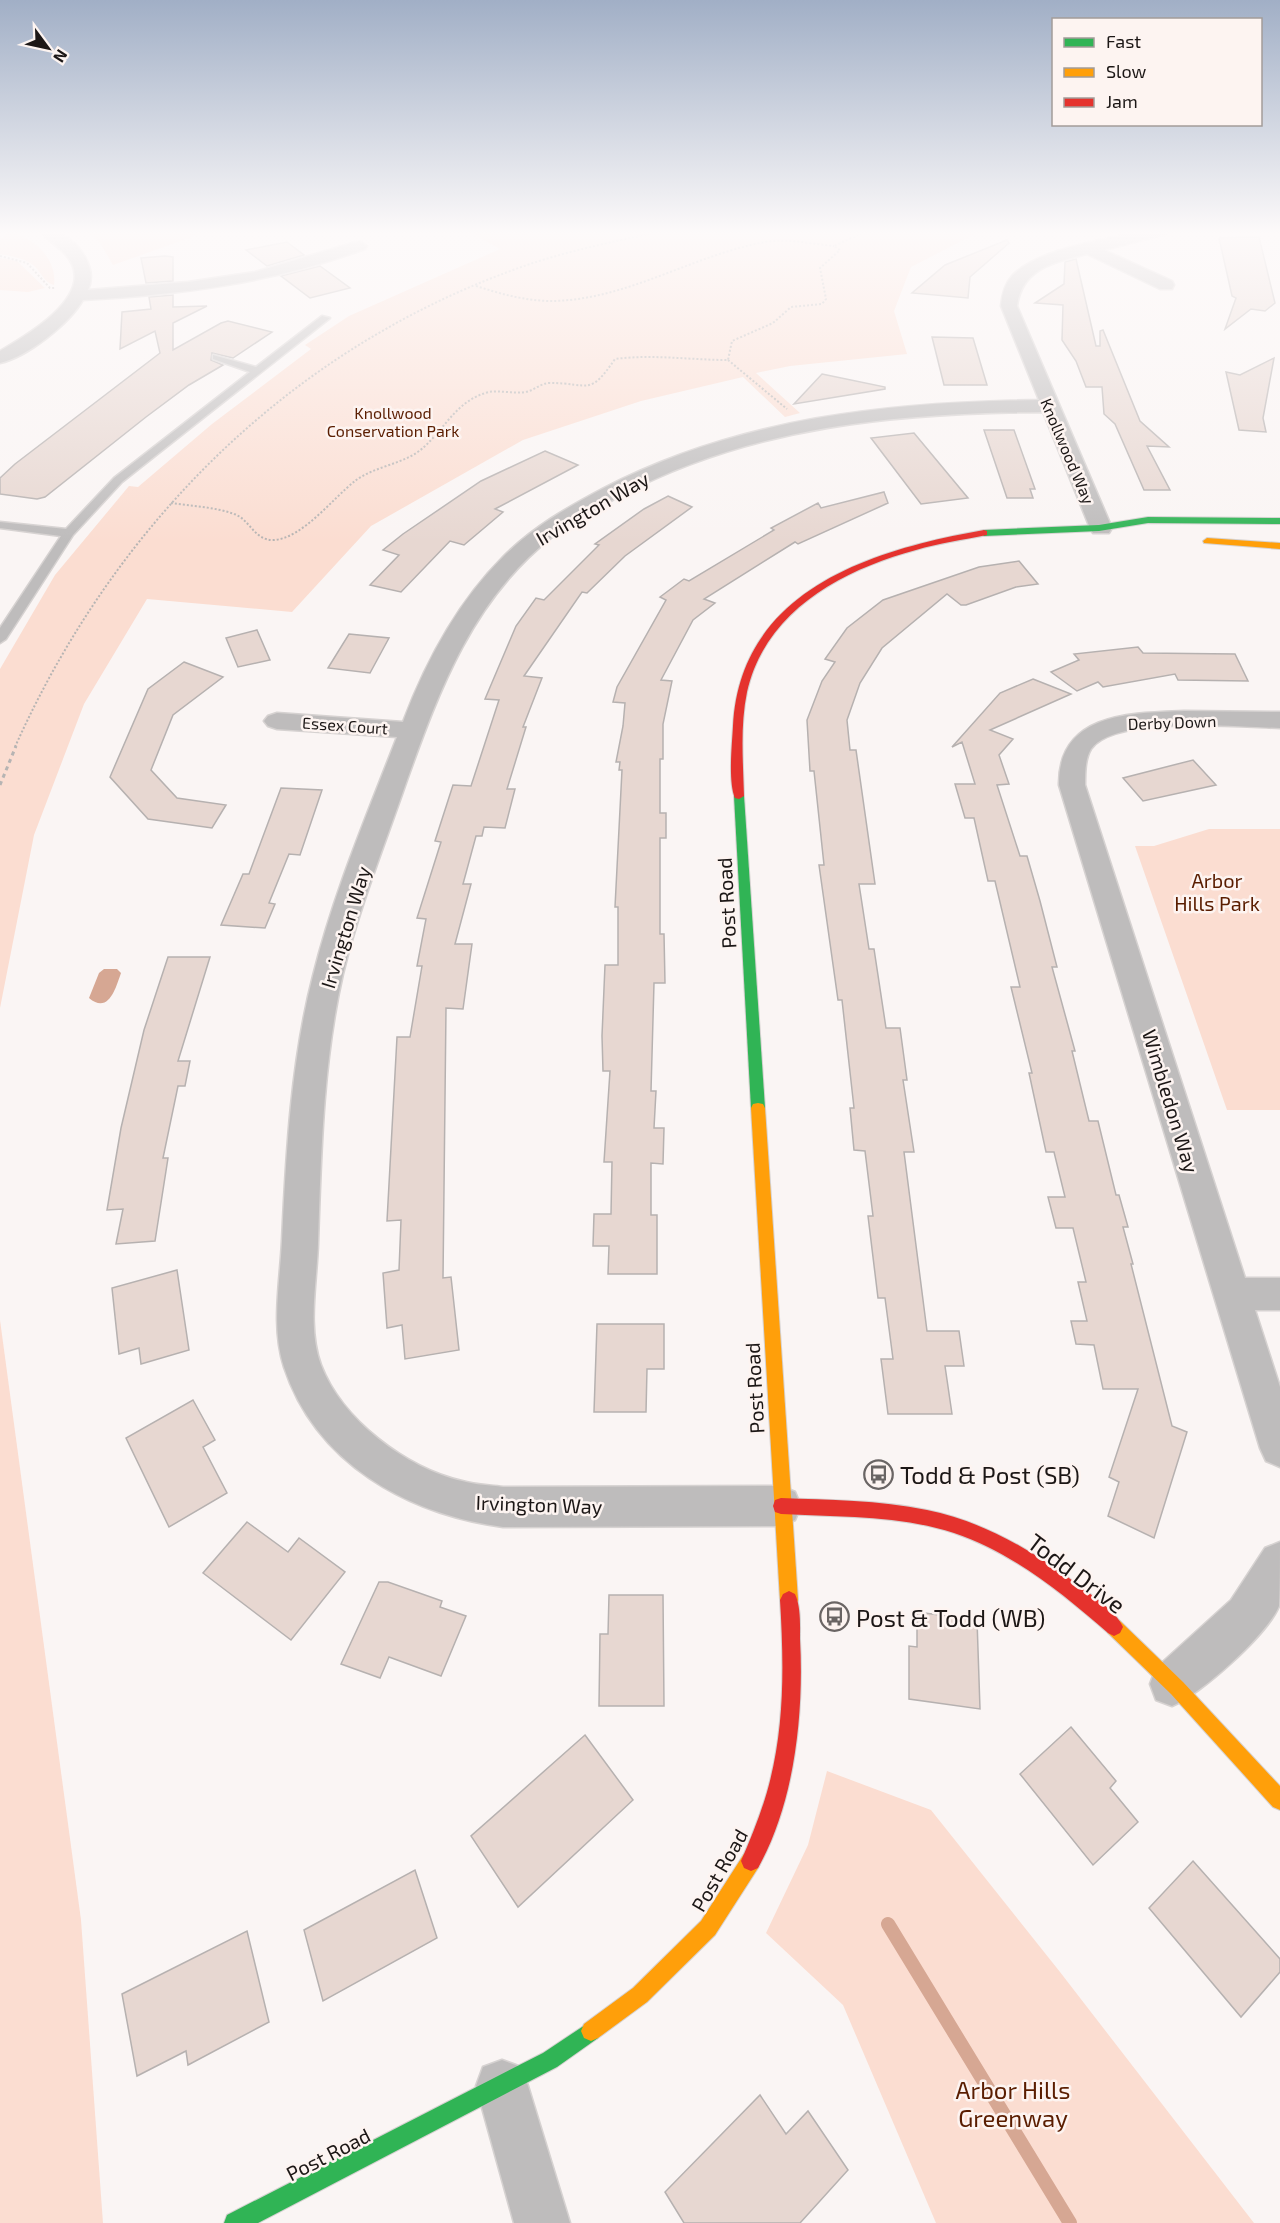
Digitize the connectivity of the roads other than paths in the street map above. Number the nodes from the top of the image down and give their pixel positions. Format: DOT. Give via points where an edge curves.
graph roads {
  1 [pos="41,335"];
  2 [pos="304,335"];
  3 [pos="1021,335"];
  4 [pos="216,357"];
  5 [pos="0,358"];
  6 [pos="256,371"];
  7 [pos="1049,405"];
  8 [pos="1280,521"];
  9 [pos="0,525"];
  10 [pos="1101,528"];
  11 [pos="69,532"];
  12 [pos="1140,536"];
  13 [pos="1197,541"];
  14 [pos="1280,546"];
  15 [pos="0,639"];
  16 [pos="1280,720"];
  17 [pos="277,721"];
  18 [pos="412,730"];
  19 [pos="1075,754"];
  20 [pos="1231,1294"];
  21 [pos="1280,1294"];
  22 [pos="1280,1448"];
  23 [pos="781,1506"];
  24 [pos="1280,1563"];
  25 [pos="1172,1684"];
  26 [pos="1280,1800"];
  27 [pos="502,2086"];
  28 [pos="235,2223"];
  29 [pos="542,2223"];
  1 -- 5 [label="street"];
  2 -- 6 [label="lane"];
  3 -- 7 [label="street, Knollwood Way"];
  4 -- 6 [label="lane"];
  6 -- 11 [label="lane" via="118,480"];
  7 -- 10 [label="street, Knollwood Way"];
  7 -- 18 [label="street, Irvington Way" via="958,406 814,423 722,445 625,484 547,530 490,583 449,643"];
  8 -- 10 [label="street" via="1147,520"];
  9 -- 11 [label="lane"];
  10 -- 12 [label="street"];
  10 -- 23 [label="street, Post Road" via="1017,530 952,538 876,559 839,576 783,617 756,652 743,686 737,722 737,760"];
  11 -- 15 [label="lane"];
  13 -- 14 [label="street"];
  16 -- 19 [label="street, Derby Down" via="1122,724 1095,733"];
  17 -- 18 [label="street, Essex Court"];
  18 -- 23 [label="street, Irvington Way" via="343,919 315,1037 301,1219 297,1334 303,1368 324,1407 354,1442 391,1471 462,1501 503,1507"];
  19 -- 20 [label="street, Wimbledon Way" via="1072,785"];
  20 -- 21 [label="street"];
  20 -- 22 [label="street, Wimbledon Way"];
  23 -- 25 [label="street, Todd Drive" via="868,1511 925,1519 973,1532 1019,1554 1087,1603"];
  23 -- 27 [label="street, Post Road" via="792,1636 792,1725 779,1789 756,1853 708,1928 640,1995 550,2060"];
  24 -- 25 [label="street" via="1267,1591 1239,1627"];
  25 -- 26 [label="street, Todd Drive"];
  27 -- 28 [label="street, Post Road"];
  27 -- 29 [label="street"];
}
